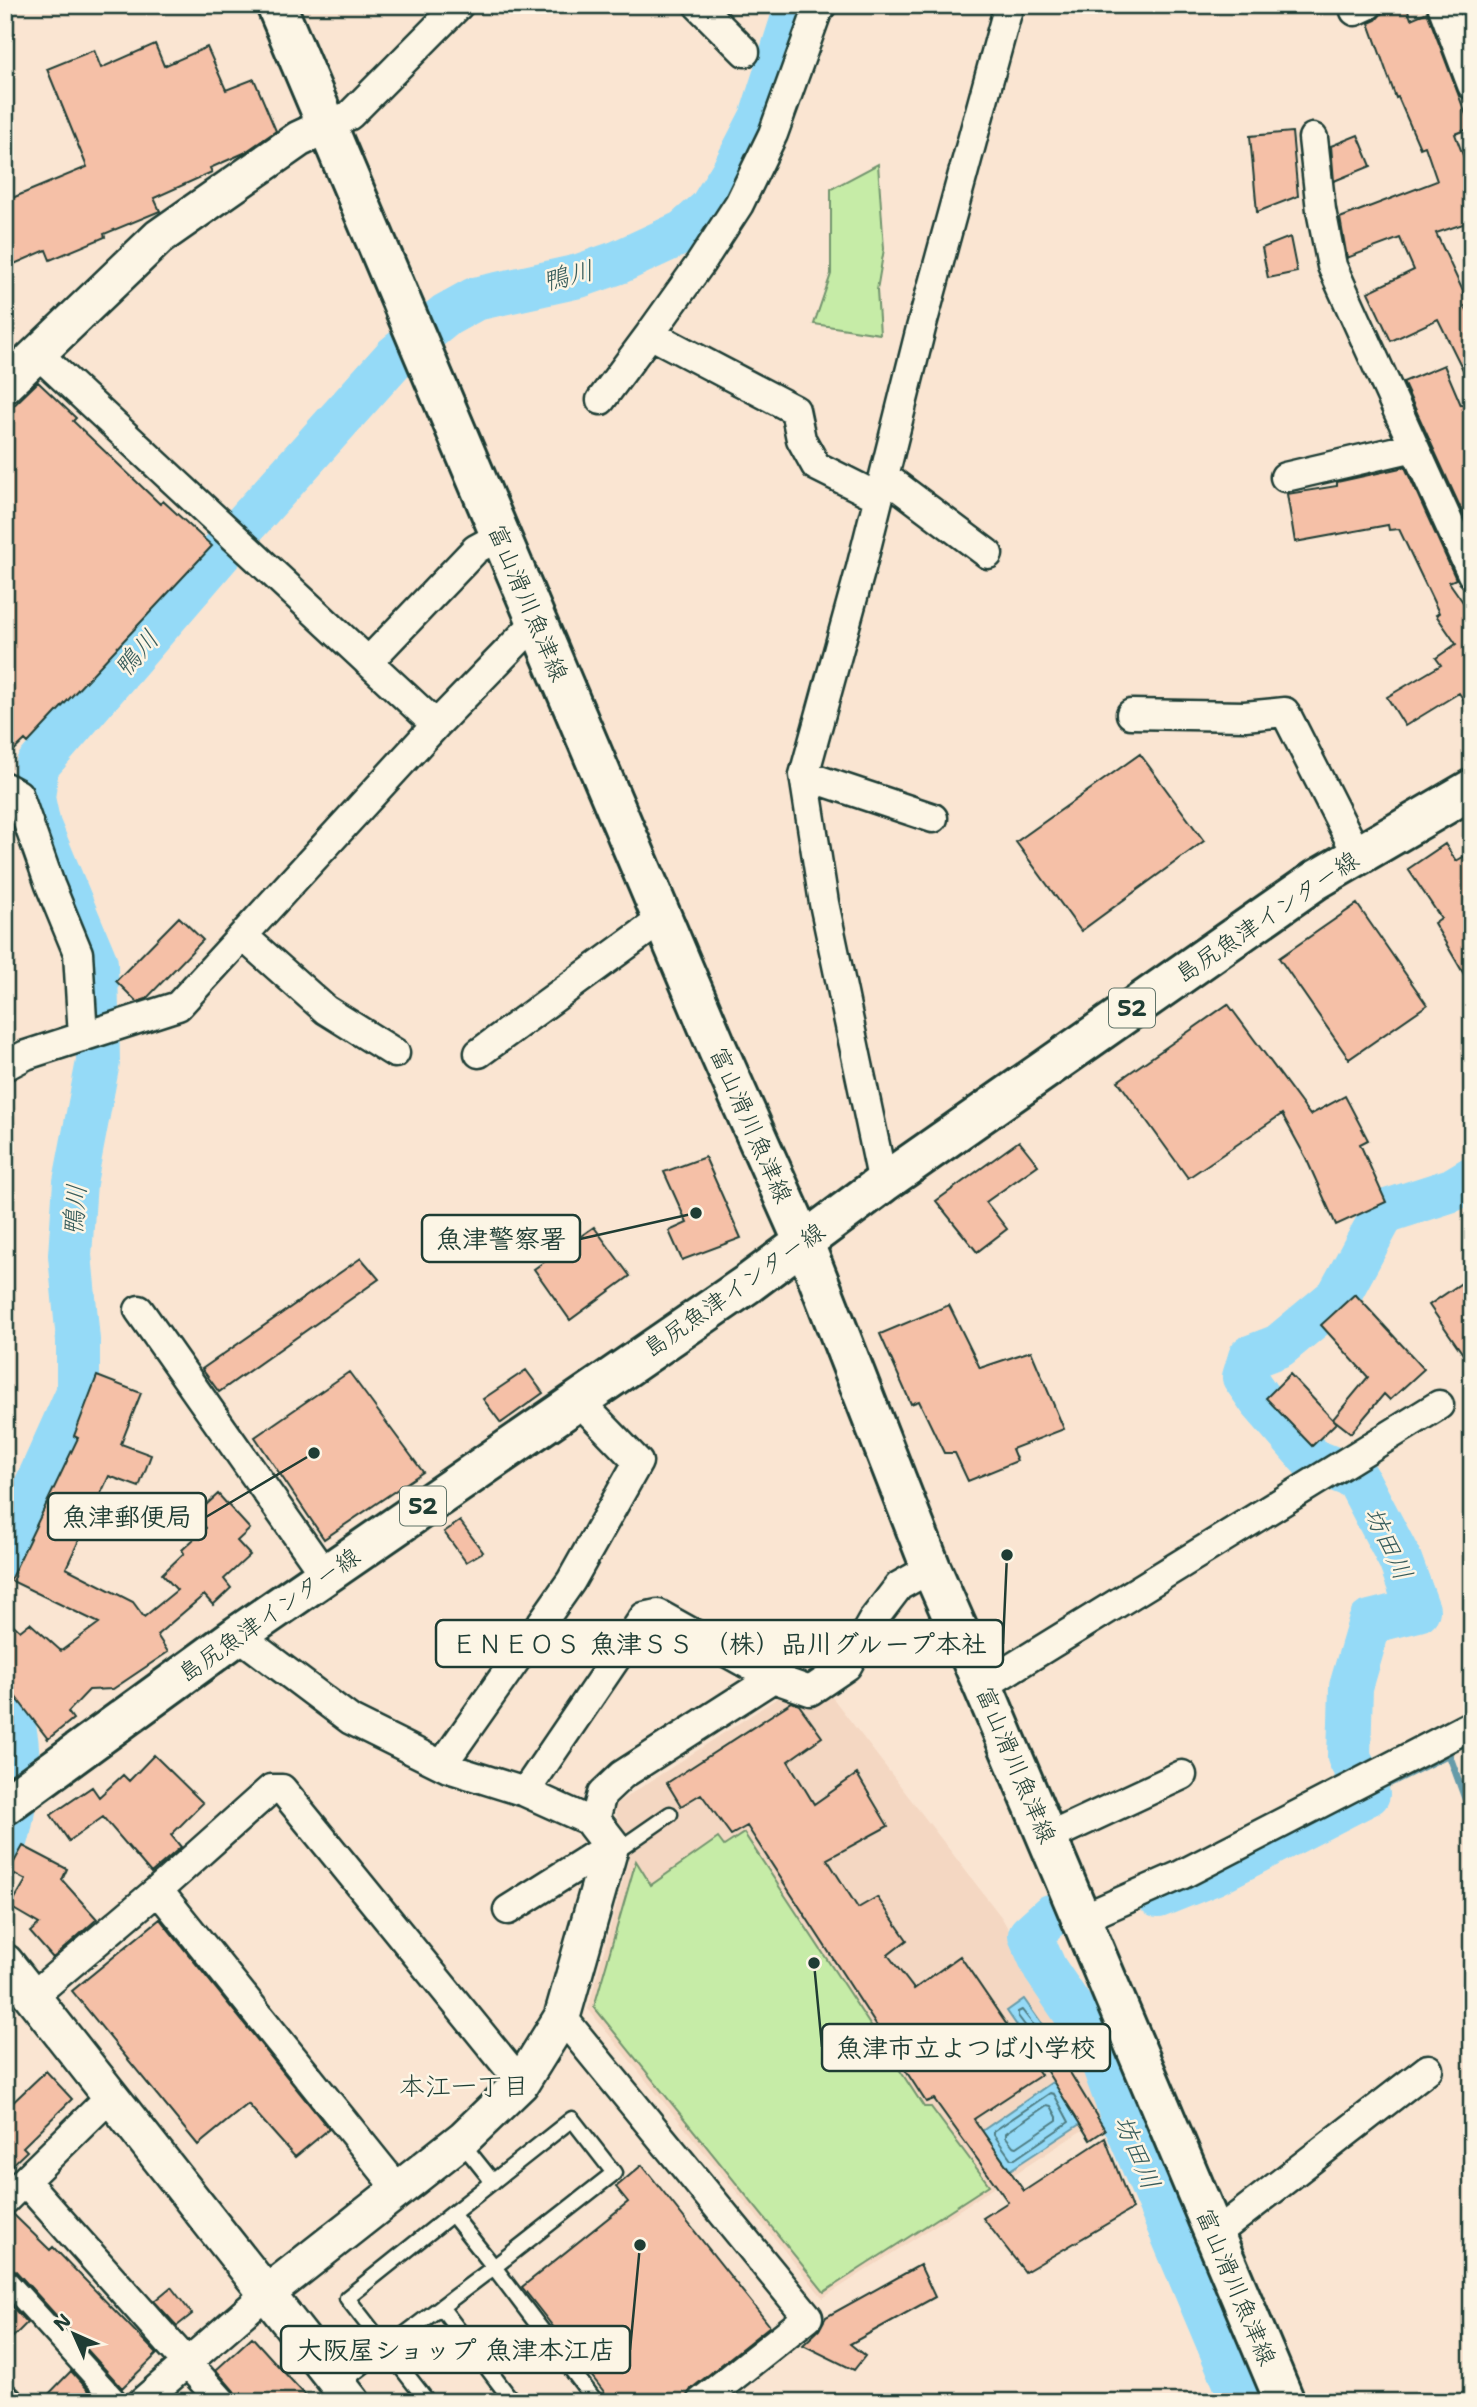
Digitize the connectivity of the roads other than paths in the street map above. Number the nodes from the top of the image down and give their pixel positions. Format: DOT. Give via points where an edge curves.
graph roads {
  1 [pos="276,5"];
  2 [pos="459,5"];
  3 [pos="698,5"];
  4 [pos="822,5"];
  5 [pos="1009,5"];
  6 [pos="1441,5"];
  7 [pos="745,52"];
  8 [pos="1472,85"];
  9 [pos="327,126"];
  10 [pos="1313,138"];
  11 [pos="650,334"];
  12 [pos="38,354"];
  13 [pos="5,386"];
  14 [pos="601,400"];
  15 [pos="1414,447"];
  16 [pos="1284,477"];
  17 [pos="881,487"];
  18 [pos="500,536"];
  19 [pos="988,554"];
  20 [pos="1472,574"];
  21 [pos="536,622"];
  22 [pos="368,662"];
  23 [pos="1131,714"];
  24 [pos="436,725"];
  25 [pos="804,775"];
  26 [pos="5,787"];
  27 [pos="1472,789"];
  28 [pos="933,818"];
  29 [pos="1358,856"];
  30 [pos="662,919"];
  31 [pos="243,936"];
  32 [pos="83,1037"];
  33 [pos="479,1053"];
  34 [pos="395,1054"];
  35 [pos="5,1066"];
  36 [pos="883,1183"];
  37 [pos="804,1243"];
  38 [pos="139,1310"];
  39 [pos="578,1400"];
  40 [pos="1439,1405"];
  41 [pos="931,1568"];
  42 [pos="325,1575"];
  43 [pos="238,1635"];
  44 [pos="773,1678"];
  45 [pos="983,1686"];
  46 [pos="1472,1725"];
  47 [pos="442,1765"];
  48 [pos="1182,1775"];
  49 [pos="525,1792"];
  50 [pos="5,1805"];
  51 [pos="670,1814"];
  52 [pos="603,1834"];
  53 [pos="1047,1838"];
  54 [pos="158,1891"];
  55 [pos="508,1910"];
  56 [pos="1081,1919"];
  57 [pos="5,1962"];
  58 [pos="34,1996"];
  59 [pos="562,2017"];
  60 [pos="1428,2069"];
  61 [pos="521,2083"];
  62 [pos="110,2097"];
  63 [pos="460,2140"];
  64 [pos="493,2182"];
  65 [pos="398,2189"];
  66 [pos="15,2190"];
  67 [pos="452,2214"];
  68 [pos="1214,2235"];
  69 [pos="494,2267"];
  70 [pos="5,2278"];
  71 [pos="266,2294"];
  72 [pos="441,2307"];
  73 [pos="386,2349"];
  74 [pos="187,2362"];
  75 [pos="345,2393"];
  76 [pos="5,2398"];
  77 [pos="9,2402"];
  78 [pos="117,2402"];
  79 [pos="142,2402"];
  80 [pos="222,2402"];
  81 [pos="428,2402"];
  82 [pos="513,2402"];
  83 [pos="596,2402"];
  84 [pos="701,2402"];
  85 [pos="1284,2402"];
  1 -- 9 [label="main road, 富山滑川魚津線"];
  2 -- 9 [label="street" via="350,115"];
  3 -- 7 [label="street"];
  4 -- 11 [label="street" via="773,134 739,204"];
  5 -- 17 [label="street"];
  6 -- 8 [label="street"];
  9 -- 12 [label="street" via="299,139 159,237"];
  9 -- 18 [label="main road, 富山滑川魚津線"];
  10 -- 15 [label="street" via="1332,266"];
  11 -- 14 [label="street"];
  11 -- 17 [label="street" via="795,410 801,439 816,466"];
  12 -- 13 [label="street"];
  12 -- 22 [label="street"];
  15 -- 16 [label="street"];
  15 -- 20 [label="street"];
  17 -- 19 [label="street"];
  17 -- 25 [label="street"];
  18 -- 21 [label="main road, 富山滑川魚津線"];
  18 -- 22 [label="street" via="476,549"];
  21 -- 24 [label="street"];
  21 -- 30 [label="main road, 富山滑川魚津線"];
  22 -- 24 [label="street"];
  23 -- 29 [label="street" via="1286,712"];
  24 -- 31 [label="street"];
  25 -- 28 [label="street"];
  25 -- 36 [label="street" via="824,903"];
  26 -- 32 [label="street" via="18,793 79,953"];
  27 -- 29 [label="main road, 島尻魚津インター線 / 52"];
  29 -- 36 [label="main road, 島尻魚津インター線 / 52" via="1316,880"];
  30 -- 33 [label="street"];
  30 -- 37 [label="main road, 富山滑川魚津線"];
  31 -- 32 [label="street" via="178,1006"];
  31 -- 34 [label="street" via="326,1010"];
  32 -- 35 [label="street"];
  36 -- 37 [label="main road, 島尻魚津インター線 / 52"];
  37 -- 39 [label="main road, 島尻魚津インター線 / 52"];
  37 -- 41 [label="main road, 富山滑川魚津線"];
  38 -- 42 [label="street"];
  39 -- 42 [label="main road, 島尻魚津インター線 / 52"];
  39 -- 47 [label="street" via="638,1462 571,1581"];
  40 -- 45 [label="street"];
  41 -- 44 [label="street" via="899,1586 847,1666 810,1691"];
  41 -- 45 [label="main road, 富山滑川魚津線"];
  42 -- 43 [label="main road, 島尻魚津インター線 / 52"];
  43 -- 47 [label="street" via="351,1720"];
  43 -- 50 [label="main road, 島尻魚津インター線 / 52"];
  44 -- 49 [label="street" via="658,1614 644,1617"];
  44 -- 52 [label="street" via="622,1775 602,1794"];
  45 -- 53 [label="main road, 富山滑川魚津線"];
  46 -- 56 [label="street" via="1181,1875"];
  47 -- 49 [label="street"];
  48 -- 53 [label="street"];
  49 -- 52 [label="street"];
  51 -- 52 [label="lane" via="624,1846"];
  52 -- 55 [label="street"];
  52 -- 59 [label="street"];
  53 -- 56 [label="main road, 富山滑川魚津線"];
  54 -- 58 [label="street"];
  54 -- 61 [label="street" via="271,1789 282,1789"];
  54 -- 65 [label="street"];
  56 -- 68 [label="main road, 富山滑川魚津線"];
  57 -- 58 [label="street"];
  58 -- 62 [label="street"];
  59 -- 61 [label="street"];
  59 -- 84 [label="street" via="808,2316"];
  60 -- 68 [label="street"];
  61 -- 63 [label="street"];
  62 -- 66 [label="street"];
  62 -- 71 [label="street"];
  63 -- 64 [label="lane"];
  63 -- 65 [label="street"];
  64 -- 67 [label="lane"];
  64 -- 69 [label="lane" via="572,2119 614,2173"];
  65 -- 71 [label="street"];
  66 -- 74 [label="street"];
  67 -- 69 [label="lane"];
  67 -- 73 [label="lane" via="347,2298"];
  68 -- 85 [label="main road, 富山滑川魚津線"];
  69 -- 72 [label="lane"];
  69 -- 83 [label="lane"];
  70 -- 78 [label="street"];
  71 -- 74 [label="street"];
  71 -- 75 [label="street"];
  72 -- 73 [label="lane"];
  72 -- 82 [label="lane"];
  73 -- 75 [label="lane"];
  73 -- 81 [label="lane"];
  74 -- 79 [label="street"];
  74 -- 80 [label="street"];
  76 -- 77 [label="street"];
}
